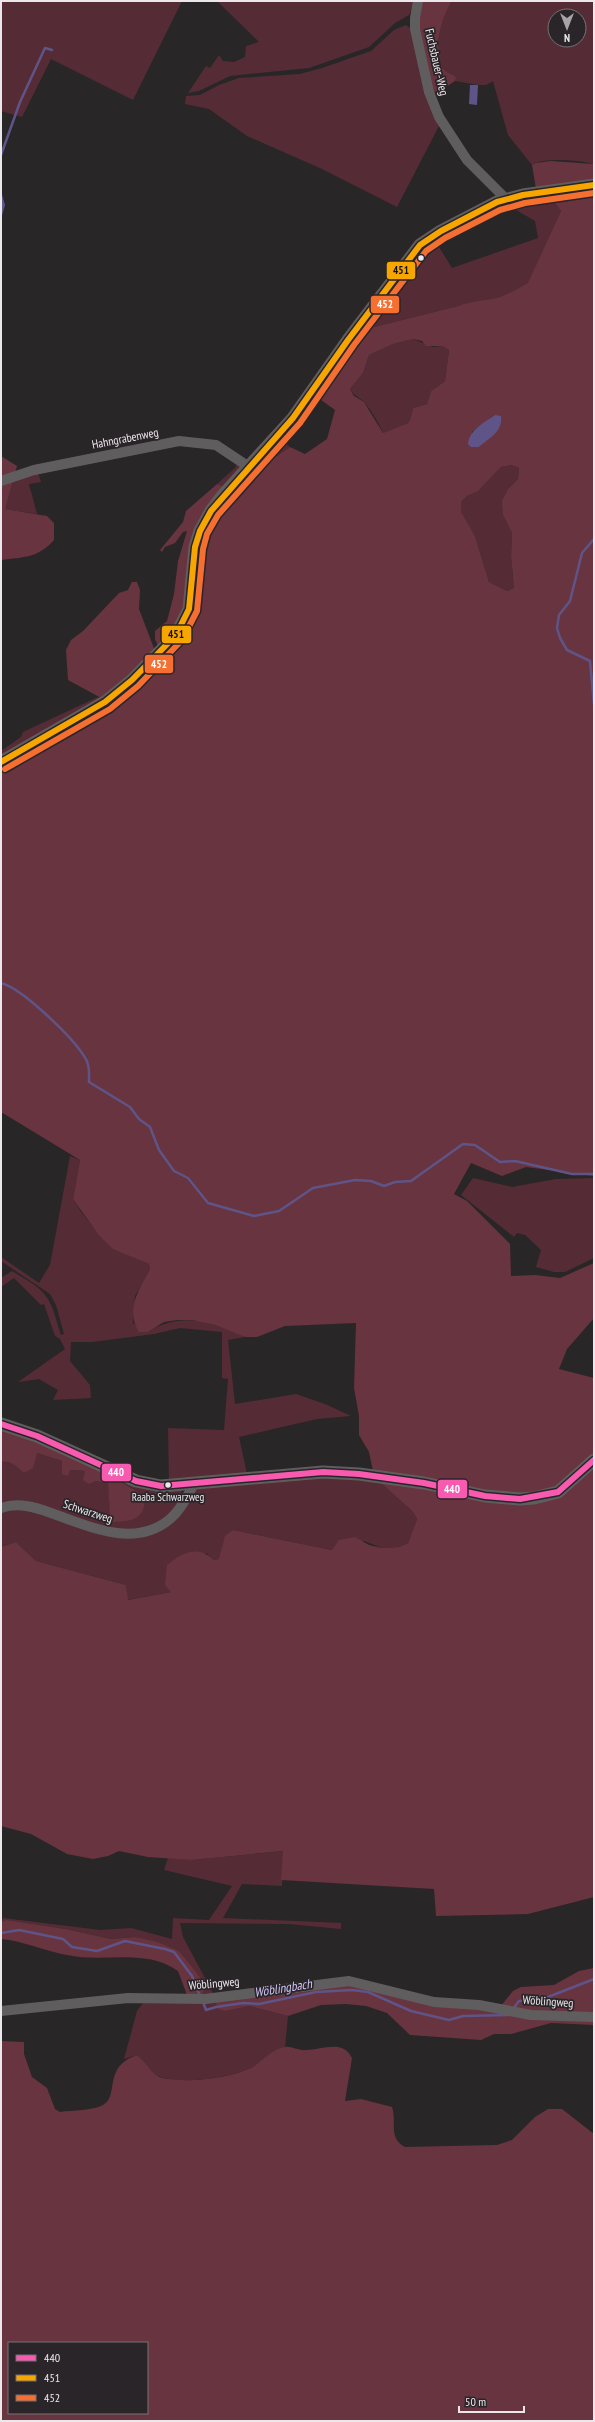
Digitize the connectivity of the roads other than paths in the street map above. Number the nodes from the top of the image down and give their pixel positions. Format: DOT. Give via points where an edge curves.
graph roads {
  1 [pos="418,1"];
  2 [pos="594,185"];
  3 [pos="506,199"];
  4 [pos="249,467"];
  5 [pos="1,481"];
  6 [pos="1,762"];
  7 [pos="1,1424"];
  8 [pos="594,1460"];
  9 [pos="194,1484"];
  10 [pos="1,1508"];
  11 [pos="1,2011"];
  12 [pos="594,2017"];
  1 -- 3 [label="street, Fuchsbauer-Weg" via="416,29 433,106 467,160"];
  2 -- 3 [label="street"];
  3 -- 4 [label="street" via="481,208 420,245 348,340 304,405"];
  4 -- 5 [label="street, Hahngrabenweg" via="216,445 179,441 34,470"];
  4 -- 6 [label="street" via="220,499 200,531 193,554 189,609 176,635 132,680 105,702"];
  7 -- 9 [label="street" via="37,1436 136,1481 161,1486"];
  8 -- 9 [label="street" via="558,1492 520,1499 485,1496 424,1483 345,1473 287,1474"];
  9 -- 10 [label="street, Schwarzweg" via="171,1518 146,1531 131,1534 104,1531 31,1507 13,1505"];
  11 -- 12 [label="street, Wöblingweg" via="128,1998 204,1999 348,1981 429,2001 520,2013"];
}
